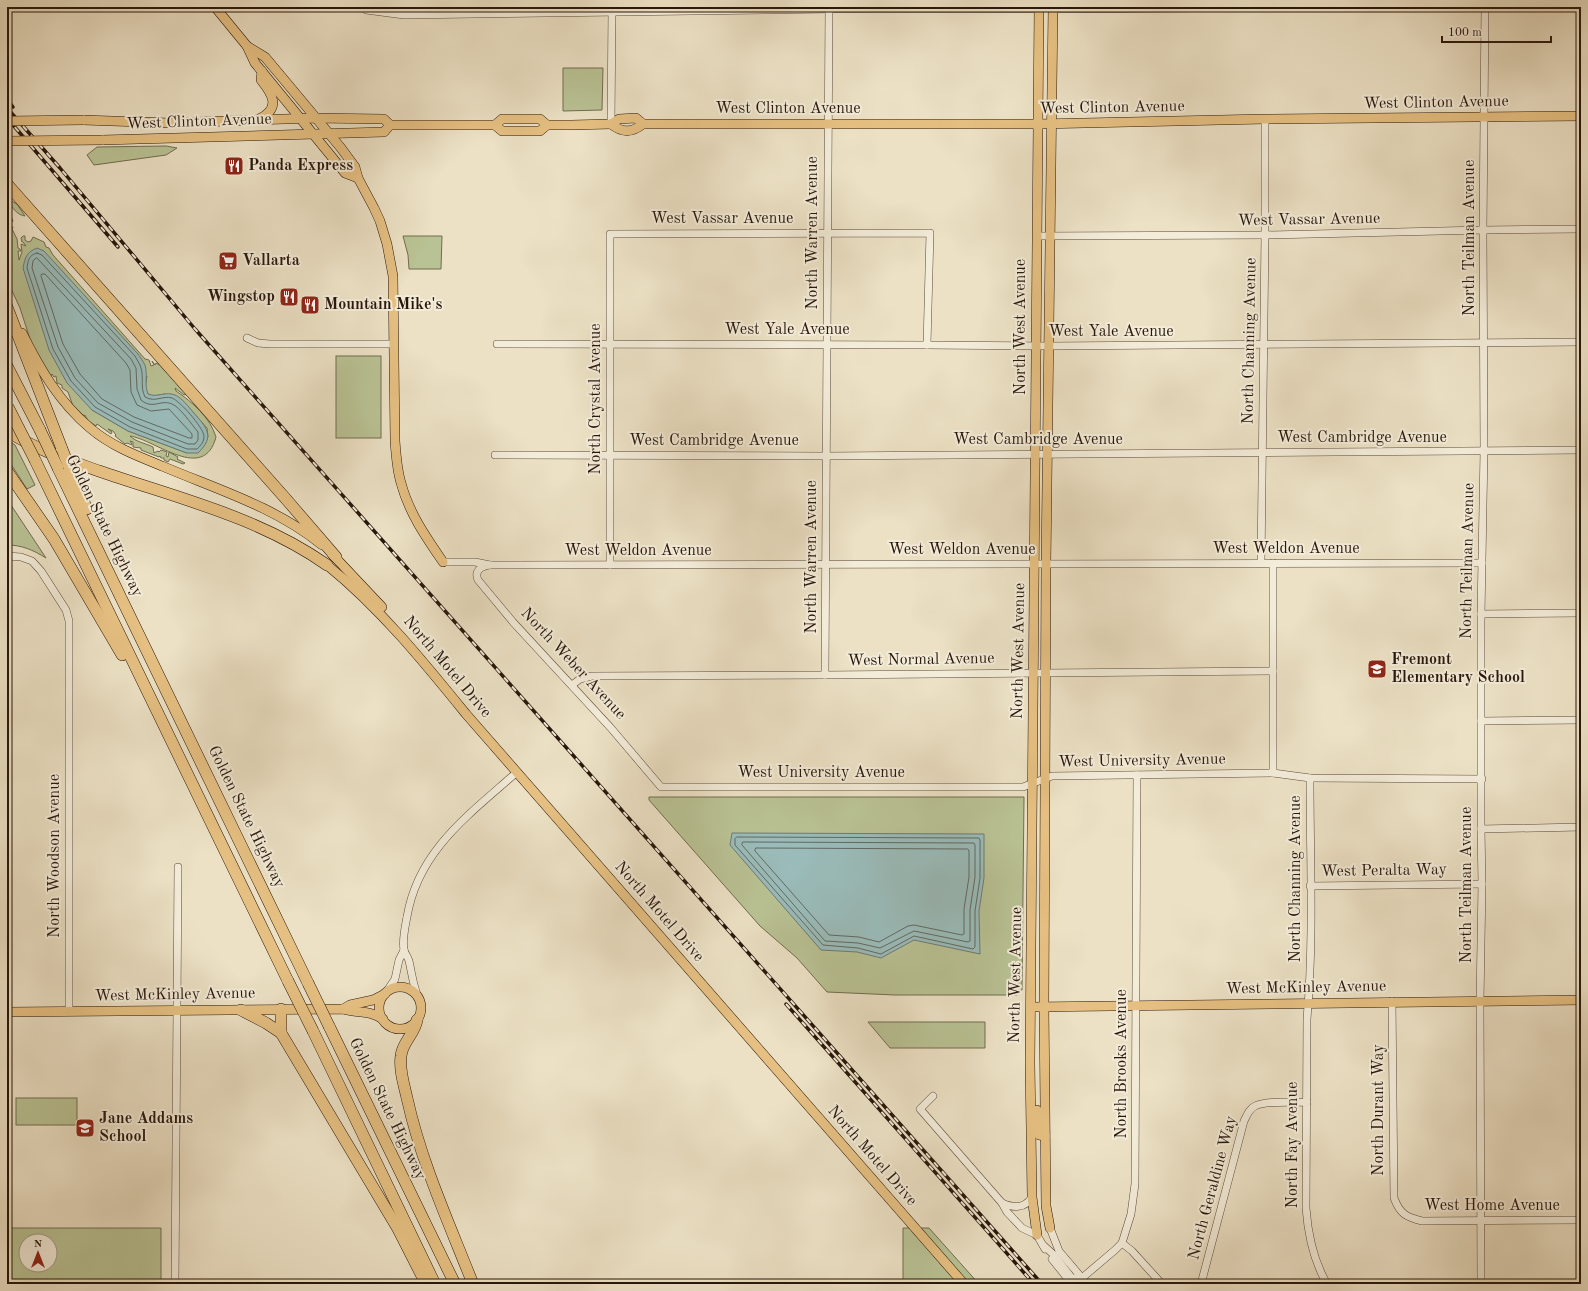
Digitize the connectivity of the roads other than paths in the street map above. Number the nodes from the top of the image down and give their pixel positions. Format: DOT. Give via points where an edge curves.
graph roads {
  1 [pos="215,7"];
  2 [pos="363,7"];
  3 [pos="1266,7"];
  4 [pos="1354,7"];
  5 [pos="1485,7"];
  6 [pos="829,8"];
  7 [pos="1039,8"];
  8 [pos="1053,8"];
  9 [pos="1194,8"];
  10 [pos="612,9"];
  11 [pos="247,46"];
  12 [pos="262,71"];
  13 [pos="1581,116"];
  14 [pos="1485,117"];
  15 [pos="301,118"];
  16 [pos="315,118"];
  17 [pos="258,120"];
  18 [pos="1265,120"];
  19 [pos="7,121"];
  20 [pos="611,124"];
  21 [pos="828,124"];
  22 [pos="1039,124"];
  23 [pos="1052,124"];
  24 [pos="390,125"];
  25 [pos="328,133"];
  26 [pos="314,134"];
  27 [pos="7,141"];
  28 [pos="358,178"];
  29 [pos="7,184"];
  30 [pos="1581,229"];
  31 [pos="1483,230"];
  32 [pos="827,233"];
  33 [pos="610,234"];
  34 [pos="1265,235"];
  35 [pos="1037,236"];
  36 [pos="1050,236"];
  37 [pos="7,304"];
  38 [pos="7,307"];
  39 [pos="247,338"];
  40 [pos="1581,342"];
  41 [pos="394,344"];
  42 [pos="497,344"];
  43 [pos="610,344"];
  44 [pos="827,344"];
  45 [pos="927,344"];
  46 [pos="1264,344"];
  47 [pos="1484,344"];
  48 [pos="1036,346"];
  49 [pos="1049,346"];
  50 [pos="7,366"];
  51 [pos="7,406"];
  52 [pos="7,431"];
  53 [pos="1581,450"];
  54 [pos="1484,451"];
  55 [pos="1262,452"];
  56 [pos="610,454"];
  57 [pos="1035,454"];
  58 [pos="1048,454"];
  59 [pos="495,455"];
  60 [pos="826,456"];
  61 [pos="63,467"];
  62 [pos="7,471"];
  63 [pos="7,556"];
  64 [pos="336,557"];
  65 [pos="443,562"];
  66 [pos="1261,563"];
  67 [pos="1273,563"];
  68 [pos="1482,563"];
  69 [pos="1035,564"];
  70 [pos="1046,564"];
  71 [pos="327,565"];
  72 [pos="490,565"];
  73 [pos="610,565"];
  74 [pos="826,565"];
  75 [pos="1581,613"];
  76 [pos="1481,614"];
  77 [pos="423,662"];
  78 [pos="1273,671"];
  79 [pos="1033,673"];
  80 [pos="1046,673"];
  81 [pos="825,675"];
  82 [pos="572,685"];
  83 [pos="1581,720"];
  84 [pos="1481,721"];
  85 [pos="164,725"];
  86 [pos="517,772"];
  87 [pos="1273,773"];
  88 [pos="1137,775"];
  89 [pos="1045,778"];
  90 [pos="1310,778"];
  91 [pos="1482,779"];
  92 [pos="1032,784"];
  93 [pos="661,787"];
  94 [pos="1581,827"];
  95 [pos="1481,828"];
  96 [pos="178,867"];
  97 [pos="1482,884"];
  98 [pos="1310,886"];
  99 [pos="404,950"];
  100 [pos="385,994"];
  101 [pos="418,997"];
  102 [pos="1480,1000"];
  103 [pos="1581,1000"];
  104 [pos="1392,1002"];
  105 [pos="1308,1003"];
  106 [pos="1135,1006"];
  107 [pos="1030,1007"];
  108 [pos="1044,1007"];
  109 [pos="281,1009"];
  110 [pos="343,1009"];
  111 [pos="176,1010"];
  112 [pos="241,1010"];
  113 [pos="7,1012"];
  114 [pos="69,1012"];
  115 [pos="383,1019"];
  116 [pos="417,1020"];
  117 [pos="281,1033"];
  118 [pos="1030,1083"];
  119 [pos="933,1096"];
  120 [pos="1307,1102"];
  121 [pos="1045,1136"];
  122 [pos="1031,1146"];
  123 [pos="1045,1182"];
  124 [pos="1032,1197"];
  125 [pos="1002,1203"];
  126 [pos="1404,1214"];
  127 [pos="1581,1220"];
  128 [pos="1481,1221"];
  129 [pos="1050,1228"];
  130 [pos="1037,1235"];
  131 [pos="1122,1243"];
  132 [pos="1043,1245"];
  133 [pos="1084,1281"];
  134 [pos="175,1284"];
  135 [pos="426,1284"];
  136 [pos="435,1284"];
  137 [pos="455,1284"];
  138 [pos="473,1284"];
  139 [pos="964,1284"];
  140 [pos="1072,1284"];
  141 [pos="1162,1284"];
  142 [pos="1201,1284"];
  143 [pos="1327,1284"];
  144 [pos="1481,1284"];
  1 -- 11 [label="main road"];
  2 -- 10 [label="street" via="366,10 404,15"];
  3 -- 4 [label="street"];
  5 -- 14 [label="street, North Teilman Avenue"];
  6 -- 7 [label="street"];
  6 -- 10 [label="street"];
  6 -- 21 [label="street, North Warren Avenue"];
  7 -- 22 [label="main road, North West Avenue"];
  8 -- 9 [label="street"];
  8 -- 23 [label="main road, North West Avenue"];
  10 -- 20 [label="street"];
  11 -- 12 [label="main road"];
  11 -- 16 [label="main road" via="264,57"];
  12 -- 15 [label="main road"];
  12 -- 17 [label="main road" via="260,80 272,95 273,106"];
  13 -- 14 [label="main road, West Clinton Avenue"];
  14 -- 18 [label="main road, West Clinton Avenue"];
  14 -- 31 [label="street, North Teilman Avenue"];
  15 -- 16 [label="main road, West Clinton Avenue"];
  15 -- 17 [label="main road, West Clinton Avenue"];
  15 -- 26 [label="main road"];
  16 -- 24 [label="main road, West Clinton Avenue" via="384,119"];
  16 -- 25 [label="main road"];
  17 -- 19 [label="main road, West Clinton Avenue, bridge"];
  18 -- 23 [label="main road, West Clinton Avenue"];
  18 -- 34 [label="street, North Channing Avenue"];
  20 -- 21 [label="main road, West Clinton Avenue" via="619,130 636,130 643,124"];
  20 -- 24 [label="main road, West Clinton Avenue" via="547,125 540,119 502,119 495,125"];
  21 -- 22 [label="main road, West Clinton Avenue"];
  21 -- 32 [label="street, North Warren Avenue"];
  22 -- 23 [label="main road, West Clinton Avenue"];
  22 -- 35 [label="main road, North West Avenue"];
  23 -- 36 [label="main road, North West Avenue"];
  24 -- 25 [label="main road, West Clinton Avenue" via="384,132"];
  25 -- 26 [label="main road, West Clinton Avenue"];
  25 -- 28 [label="main road" via="355,168"];
  26 -- 27 [label="main road, West Clinton Avenue, bridge"];
  26 -- 28 [label="main road" via="345,173"];
  28 -- 41 [label="main road" via="374,208 387,244 393,276"];
  29 -- 64 [label="highway"];
  30 -- 31 [label="street, West Vassar Avenue"];
  31 -- 34 [label="street, West Vassar Avenue"];
  31 -- 47 [label="street, North Teilman Avenue"];
  32 -- 33 [label="street, West Vassar Avenue"];
  32 -- 44 [label="street, North Warren Avenue"];
  32 -- 45 [label="street, West Vassar Avenue" via="930,233"];
  33 -- 43 [label="street, North Crystal Avenue"];
  34 -- 36 [label="street, West Vassar Avenue"];
  34 -- 46 [label="street, North Channing Avenue"];
  35 -- 36 [label="street, West Vassar Avenue"];
  35 -- 48 [label="main road, North West Avenue"];
  36 -- 49 [label="main road, North West Avenue"];
  37 -- 64 [label="main road" via="48,380 70,410 91,429 128,452 277,516 298,528"];
  38 -- 61 [label="highway, bridge" via="62,449"];
  39 -- 41 [label="street" via="258,343 270,344"];
  40 -- 47 [label="street, West Yale Avenue"];
  41 -- 65 [label="main road" via="394,441 401,483 420,527"];
  42 -- 43 [label="street, West Yale Avenue"];
  43 -- 44 [label="street, West Yale Avenue"];
  43 -- 56 [label="street, North Crystal Avenue"];
  44 -- 45 [label="street, West Yale Avenue"];
  44 -- 60 [label="street, North Warren Avenue"];
  45 -- 48 [label="street, West Yale Avenue"];
  46 -- 47 [label="street, West Yale Avenue"];
  46 -- 49 [label="street, West Yale Avenue"];
  46 -- 55 [label="street, North Channing Avenue"];
  47 -- 54 [label="street, North Teilman Avenue"];
  48 -- 49 [label="street, West Yale Avenue"];
  48 -- 57 [label="main road, North West Avenue"];
  49 -- 58 [label="main road, North West Avenue"];
  50 -- 61 [label="highway, Golden State Highway, bridge" via="40,430"];
  51 -- 85 [label="highway, Golden State Highway, bridge"];
  52 -- 71 [label="highway" via="73,462 258,526 290,541"];
  53 -- 54 [label="street, West Cambridge Avenue"];
  54 -- 55 [label="street, West Cambridge Avenue"];
  54 -- 68 [label="street, North Teilman Avenue"];
  55 -- 58 [label="street, West Cambridge Avenue"];
  55 -- 66 [label="street, North Channing Avenue"];
  56 -- 59 [label="street, West Cambridge Avenue"];
  56 -- 60 [label="street, West Cambridge Avenue"];
  56 -- 73 [label="street, North Crystal Avenue"];
  57 -- 58 [label="street, West Cambridge Avenue"];
  57 -- 60 [label="street, West Cambridge Avenue"];
  57 -- 69 [label="main road, North West Avenue"];
  58 -- 70 [label="main road, North West Avenue"];
  60 -- 74 [label="street, North Warren Avenue"];
  61 -- 137 [label="highway, Golden State Highway, bridge" via="120,595"];
  62 -- 85 [label="highway" via="54,539"];
  63 -- 114 [label="street, North Woodson Avenue" via="32,561 66,610 69,622"];
  64 -- 77 [label="main road" via="403,630"];
  65 -- 72 [label="street, West Weldon Avenue"];
  66 -- 67 [label="street, West Weldon Avenue"];
  66 -- 70 [label="street, West Weldon Avenue"];
  67 -- 68 [label="street, West Weldon Avenue"];
  67 -- 78 [label="street"];
  68 -- 76 [label="street, North Teilman Avenue"];
  69 -- 70 [label="street, West Weldon Avenue"];
  69 -- 74 [label="street, West Weldon Avenue"];
  69 -- 79 [label="main road, North West Avenue"];
  70 -- 80 [label="main road, North West Avenue"];
  71 -- 77 [label="main road, North Motel Drive" via="400,633"];
  72 -- 73 [label="street, West Weldon Avenue"];
  72 -- 82 [label="street, North Weber Avenue" via="478,571 478,580"];
  73 -- 74 [label="street, West Weldon Avenue"];
  74 -- 81 [label="street, North Warren Avenue"];
  75 -- 76 [label="street"];
  76 -- 84 [label="street, North Teilman Avenue"];
  77 -- 86 [label="main road, North Motel Drive"];
  78 -- 80 [label="street, West Normal Avenue"];
  78 -- 87 [label="street"];
  79 -- 80 [label="street, West Normal Avenue"];
  79 -- 81 [label="street, West Normal Avenue"];
  79 -- 92 [label="main road, North West Avenue"];
  80 -- 89 [label="main road, North West Avenue"];
  81 -- 82 [label="street, West Normal Avenue" via="592,676 580,679"];
  82 -- 93 [label="street, North Weber Avenue"];
  83 -- 84 [label="street"];
  84 -- 91 [label="street, North Teilman Avenue"];
  85 -- 136 [label="highway, Golden State Highway, bridge"];
  86 -- 99 [label="street" via="445,838 428,860 418,878 410,902 405,924"];
  86 -- 139 [label="main road, North Motel Drive"];
  87 -- 88 [label="street, West University Avenue"];
  87 -- 90 [label="street, West University Avenue"];
  88 -- 89 [label="street, West University Avenue"];
  88 -- 106 [label="street, North Brooks Avenue"];
  89 -- 92 [label="street, West University Avenue"];
  89 -- 108 [label="main road, North West Avenue"];
  90 -- 91 [label="street, West University Avenue"];
  90 -- 98 [label="street, North Channing Avenue"];
  91 -- 95 [label="street, North Teilman Avenue"];
  92 -- 93 [label="street, West University Avenue" via="1023,787"];
  92 -- 107 [label="main road, North West Avenue"];
  94 -- 95 [label="street"];
  95 -- 97 [label="street, North Teilman Avenue"];
  96 -- 111 [label="street"];
  97 -- 98 [label="street, West Peralta Way"];
  97 -- 102 [label="street, North Teilman Avenue"];
  98 -- 105 [label="street, North Channing Avenue"];
  99 -- 100 [label="street" via="395,979"];
  99 -- 101 [label="street"];
  100 -- 101 [label="main road, West McKinley Avenue" via="402,987"];
  100 -- 110 [label="main road, West McKinley Avenue"];
  100 -- 115 [label="main road" via="380,1006"];
  101 -- 116 [label="main road" via="421,1008"];
  102 -- 103 [label="main road, West McKinley Avenue"];
  102 -- 104 [label="main road, West McKinley Avenue"];
  102 -- 128 [label="street, North Teilman Avenue"];
  104 -- 105 [label="main road, West McKinley Avenue"];
  104 -- 126 [label="street, North Durant Way" via="1394,1198 1397,1208"];
  105 -- 106 [label="main road, West McKinley Avenue"];
  105 -- 120 [label="street, North Fay Avenue"];
  106 -- 108 [label="main road, West McKinley Avenue"];
  106 -- 131 [label="street, North Brooks Avenue" via="1136,1169 1134,1198"];
  107 -- 108 [label="main road, West McKinley Avenue"];
  107 -- 118 [label="main road, North West Avenue"];
  108 -- 121 [label="main road, North West Avenue"];
  109 -- 110 [label="main road, West McKinley Avenue"];
  109 -- 112 [label="main road, West McKinley Avenue"];
  109 -- 117 [label="highway"];
  110 -- 115 [label="main road, West McKinley Avenue" via="372,1013"];
  111 -- 112 [label="main road, West McKinley Avenue"];
  111 -- 114 [label="main road, West McKinley Avenue"];
  111 -- 134 [label="street"];
  112 -- 117 [label="highway"];
  113 -- 114 [label="main road, West McKinley Avenue"];
  115 -- 116 [label="main road, West McKinley Avenue" via="393,1028 400,1029"];
  116 -- 138 [label="highway" via="401,1051 400,1063 405,1092 432,1181"];
  117 -- 135 [label="highway" via="394,1223"];
  118 -- 121 [label="main road" via="1037,1108 1038,1133"];
  118 -- 122 [label="main road, North West Avenue"];
  119 -- 125 [label="street" via="920,1109"];
  120 -- 142 [label="street, North Geraldine Way" via="1264,1103 1254,1106 1248,1112"];
  120 -- 143 [label="street, North Fay Avenue" via="1308,1223 1314,1256"];
  121 -- 123 [label="main road, North West Avenue"];
  122 -- 123 [label="main road" via="1038,1148 1040,1170"];
  122 -- 124 [label="main road, North West Avenue"];
  123 -- 129 [label="main road, North West Avenue"];
  124 -- 125 [label="street" via="1029,1203 1020,1207"];
  124 -- 130 [label="main road, North West Avenue"];
  125 -- 130 [label="street" via="1022,1228"];
  126 -- 128 [label="street, West Home Avenue" via="1422,1221"];
  127 -- 128 [label="street, West Home Avenue"];
  128 -- 144 [label="street, North Teilman Avenue"];
  129 -- 133 [label="street" via="1059,1251"];
  130 -- 132 [label="street, North West Avenue"];
  131 -- 133 [label="street"];
  131 -- 141 [label="street"];
  132 -- 133 [label="street" via="1071,1277"];
  132 -- 140 [label="street, North West Avenue" via="1055,1265"];
}
